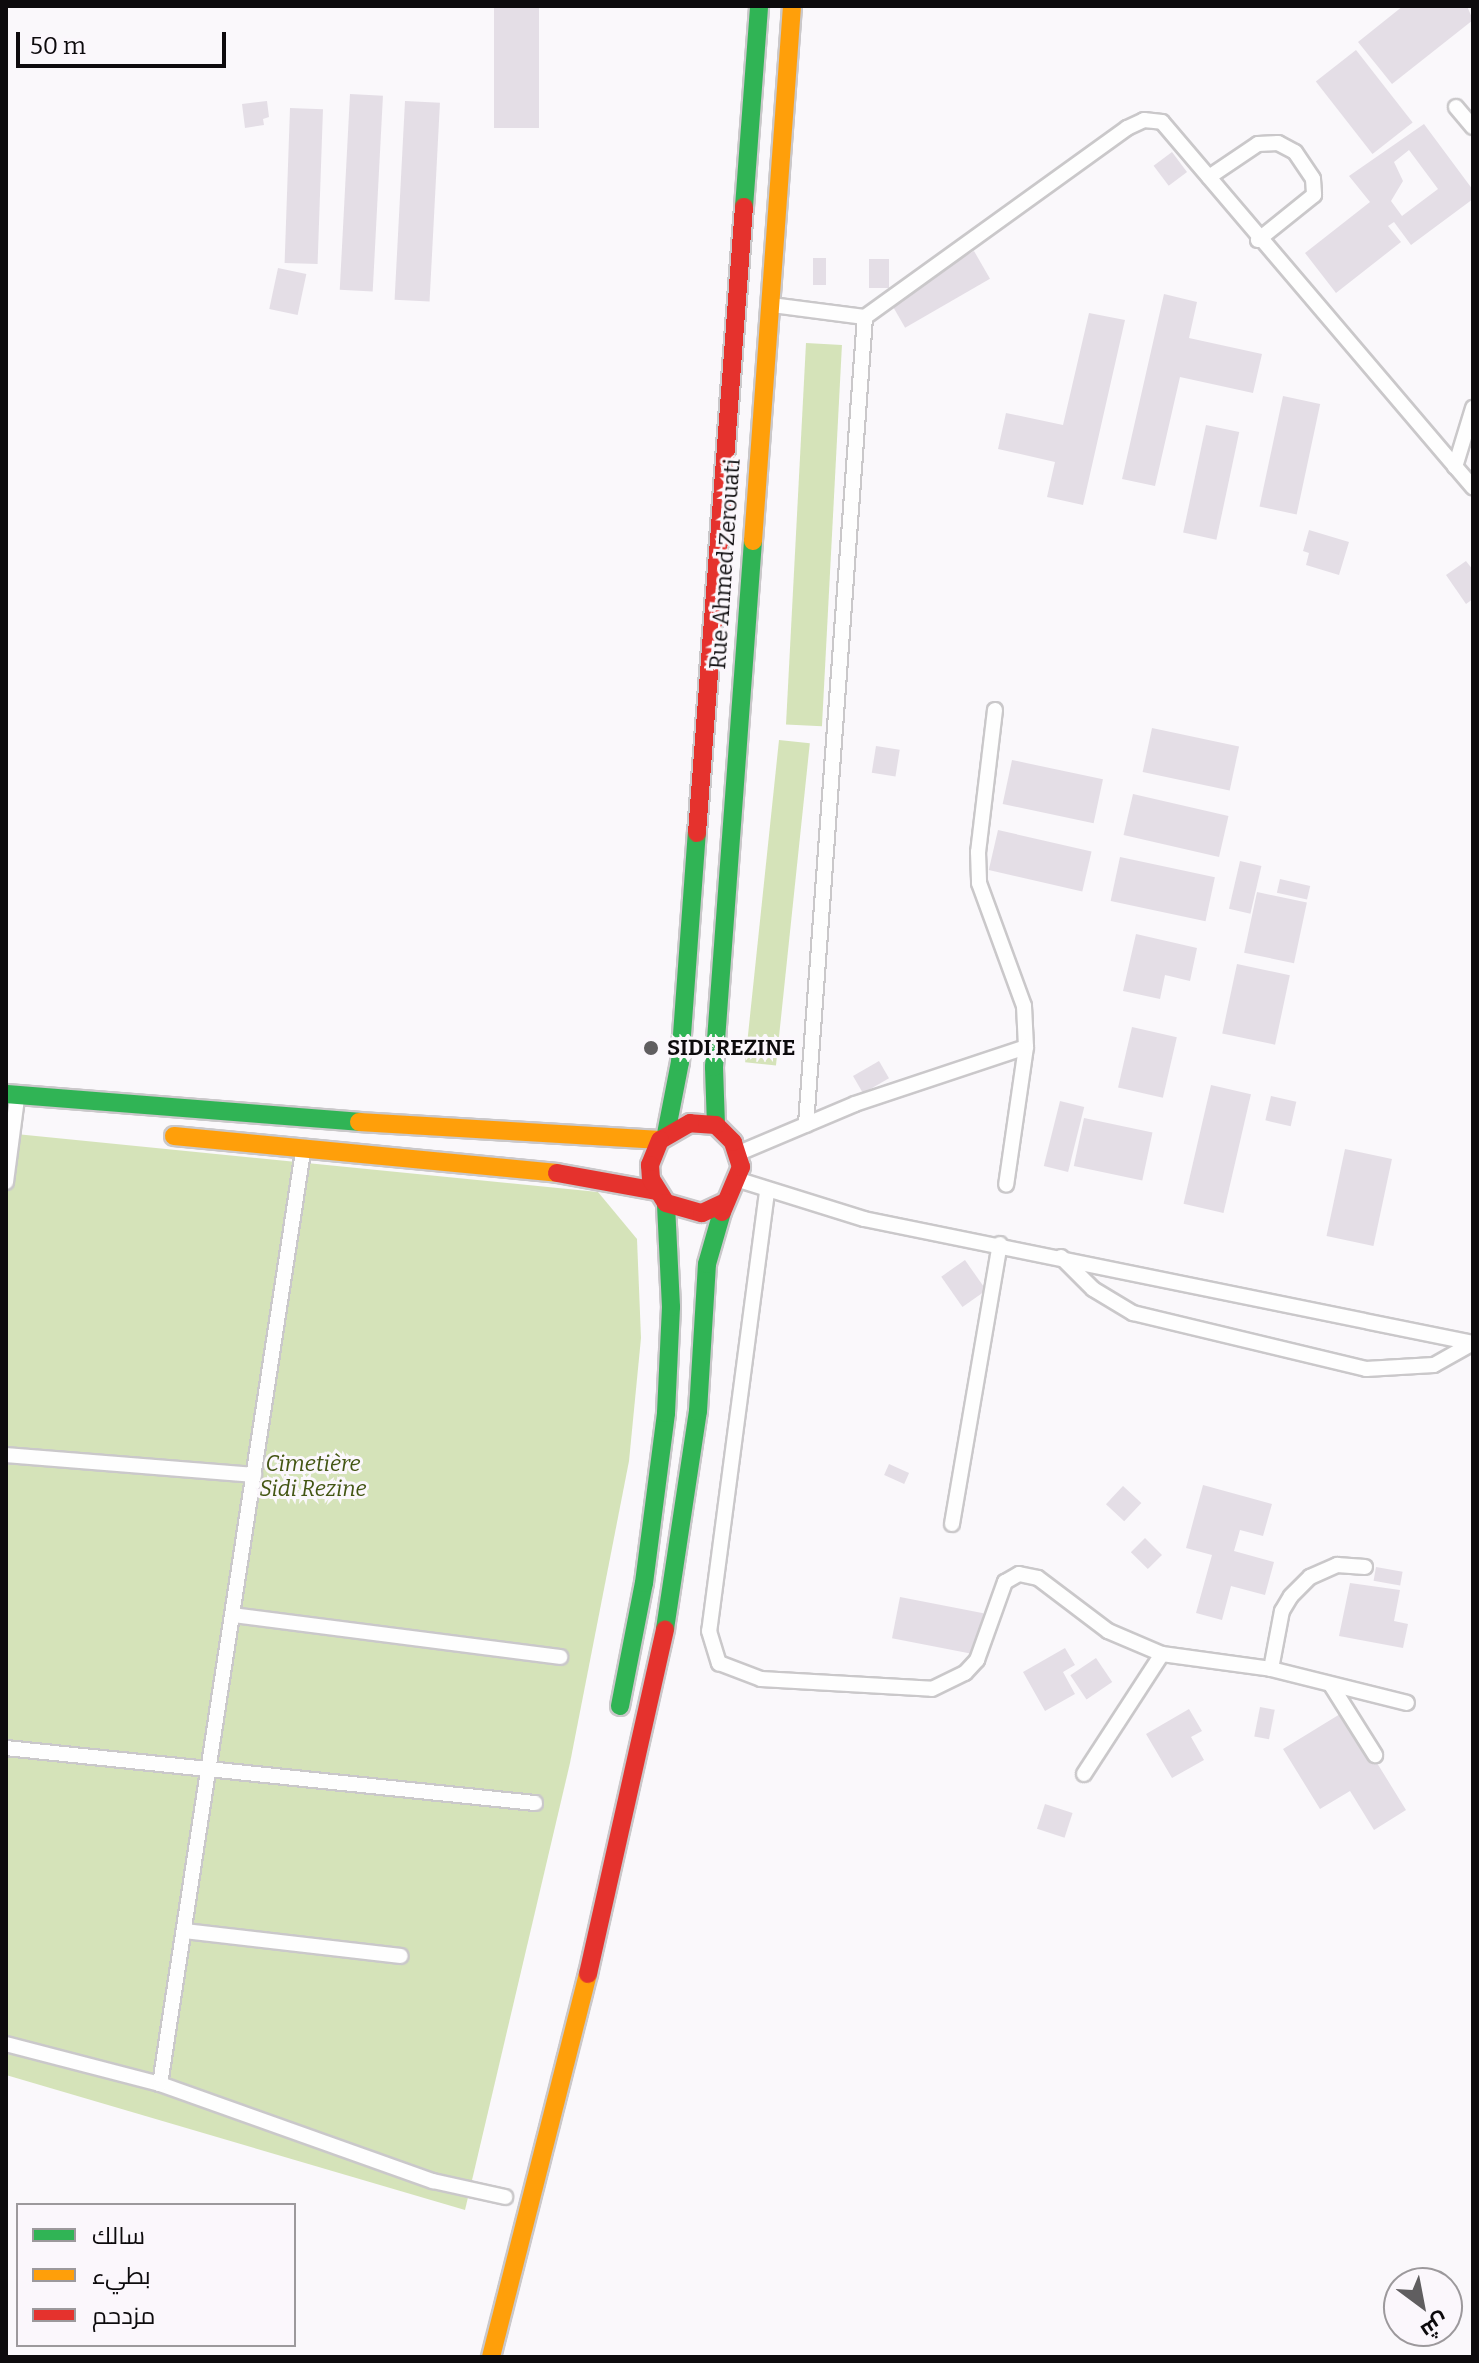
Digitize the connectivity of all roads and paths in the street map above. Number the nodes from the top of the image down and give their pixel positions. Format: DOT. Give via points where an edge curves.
graph roads {
  1 [pos="759,6"];
  2 [pos="792,6"];
  3 [pos="1456,107"];
  4 [pos="1473,127"];
  5 [pos="1209,177"];
  6 [pos="1258,240"];
  7 [pos="766,305"];
  8 [pos="865,317"];
  9 [pos="1473,408"];
  10 [pos="1455,467"];
  11 [pos="1473,488"];
  12 [pos="995,710"];
  13 [pos="1026,1047"];
  14 [pos="12,1094"];
  15 [pos="17,1121"];
  16 [pos="716,1125"];
  17 [pos="806,1125"];
  18 [pos="152,1134"];
  19 [pos="663,1137"];
  20 [pos="304,1149"];
  21 [pos="739,1153"];
  22 [pos="739,1180"];
  23 [pos="6,1182"];
  24 [pos="1006,1185"];
  25 [pos="767,1192"];
  26 [pos="661,1197"];
  27 [pos="726,1202"];
  28 [pos="1000,1244"];
  29 [pos="1061,1257"];
  30 [pos="1473,1343"];
  31 [pos="6,1455"];
  32 [pos="254,1475"];
  33 [pos="952,1524"];
  34 [pos="1365,1567"];
  35 [pos="233,1615"];
  36 [pos="1162,1654"];
  37 [pos="560,1657"];
  38 [pos="1271,1669"];
  39 [pos="1331,1685"];
  40 [pos="1407,1703"];
  41 [pos="617,1721"];
  42 [pos="6,1748"];
  43 [pos="1375,1755"];
  44 [pos="211,1773"];
  45 [pos="1084,1774"];
  46 [pos="535,1803"];
  47 [pos="185,1931"];
  48 [pos="401,1956"];
  49 [pos="6,2044"];
  50 [pos="160,2084"];
  51 [pos="505,2197"];
  52 [pos="491,2357"];
  1 -- 19 [label="main road" via="680,1062"];
  2 -- 7 [label="main road, Rue Ahmed Zerouati"];
  3 -- 4 [label="lane"];
  5 -- 6 [label="lane"];
  5 -- 6 [label="lane" via="1258,144 1278,143 1295,152 1313,179 1314,195"];
  5 -- 8 [label="lane" via="1171,127 1153,120 1135,123"];
  6 -- 10 [label="lane"];
  7 -- 8 [label="lane"];
  7 -- 16 [label="main road, Rue Ahmed Zerouati" via="714,1067"];
  8 -- 17 [label="lane"];
  9 -- 10 [label="lane"];
  10 -- 11 [label="lane"];
  12 -- 13 [label="lane" via="979,883 1024,1006"];
  13 -- 17 [label="lane"];
  13 -- 24 [label="lane"];
  14 -- 15 [label="lane"];
  14 -- 19 [label="main road" via="524,1135"];
  15 -- 23 [label="lane"];
  16 -- 19 [label="main road" via="690,1123"];
  16 -- 21 [label="main road"];
  17 -- 21 [label="lane"];
  18 -- 20 [label="main road"];
  19 -- 26 [label="main road" via="650,1165"];
  20 -- 26 [label="main road" via="571,1174"];
  20 -- 32 [label="lane"];
  21 -- 22 [label="main road"];
  22 -- 25 [label="lane"];
  22 -- 27 [label="main road"];
  25 -- 28 [label="lane" via="864,1219"];
  25 -- 36 [label="lane" via="709,1631 719,1663 761,1679 932,1689 950,1683 977,1660 1005,1582 1019,1574 1038,1578 1108,1631"];
  26 -- 27 [label="main road" via="702,1213"];
  26 -- 41 [label="main road" via="671,1307 666,1413 644,1583"];
  27 -- 52 [label="main road" via="707,1264 698,1411 671,1604 587,1978"];
  28 -- 29 [label="lane"];
  28 -- 33 [label="lane"];
  29 -- 30 [label="lane"];
  29 -- 30 [label="lane" via="1093,1289 1133,1313 1366,1369 1434,1365"];
  31 -- 32 [label="lane"];
  32 -- 35 [label="lane"];
  34 -- 38 [label="lane" via="1337,1565 1310,1577 1291,1596 1282,1611"];
  35 -- 37 [label="lane"];
  35 -- 44 [label="lane"];
  36 -- 38 [label="lane"];
  36 -- 45 [label="lane"];
  38 -- 39 [label="lane"];
  39 -- 40 [label="lane"];
  39 -- 43 [label="lane"];
  42 -- 44 [label="lane"];
  44 -- 46 [label="lane"];
  44 -- 47 [label="lane"];
  47 -- 48 [label="lane"];
  47 -- 50 [label="lane"];
  49 -- 50 [label="lane"];
  50 -- 51 [label="lane" via="433,2181"];
}
